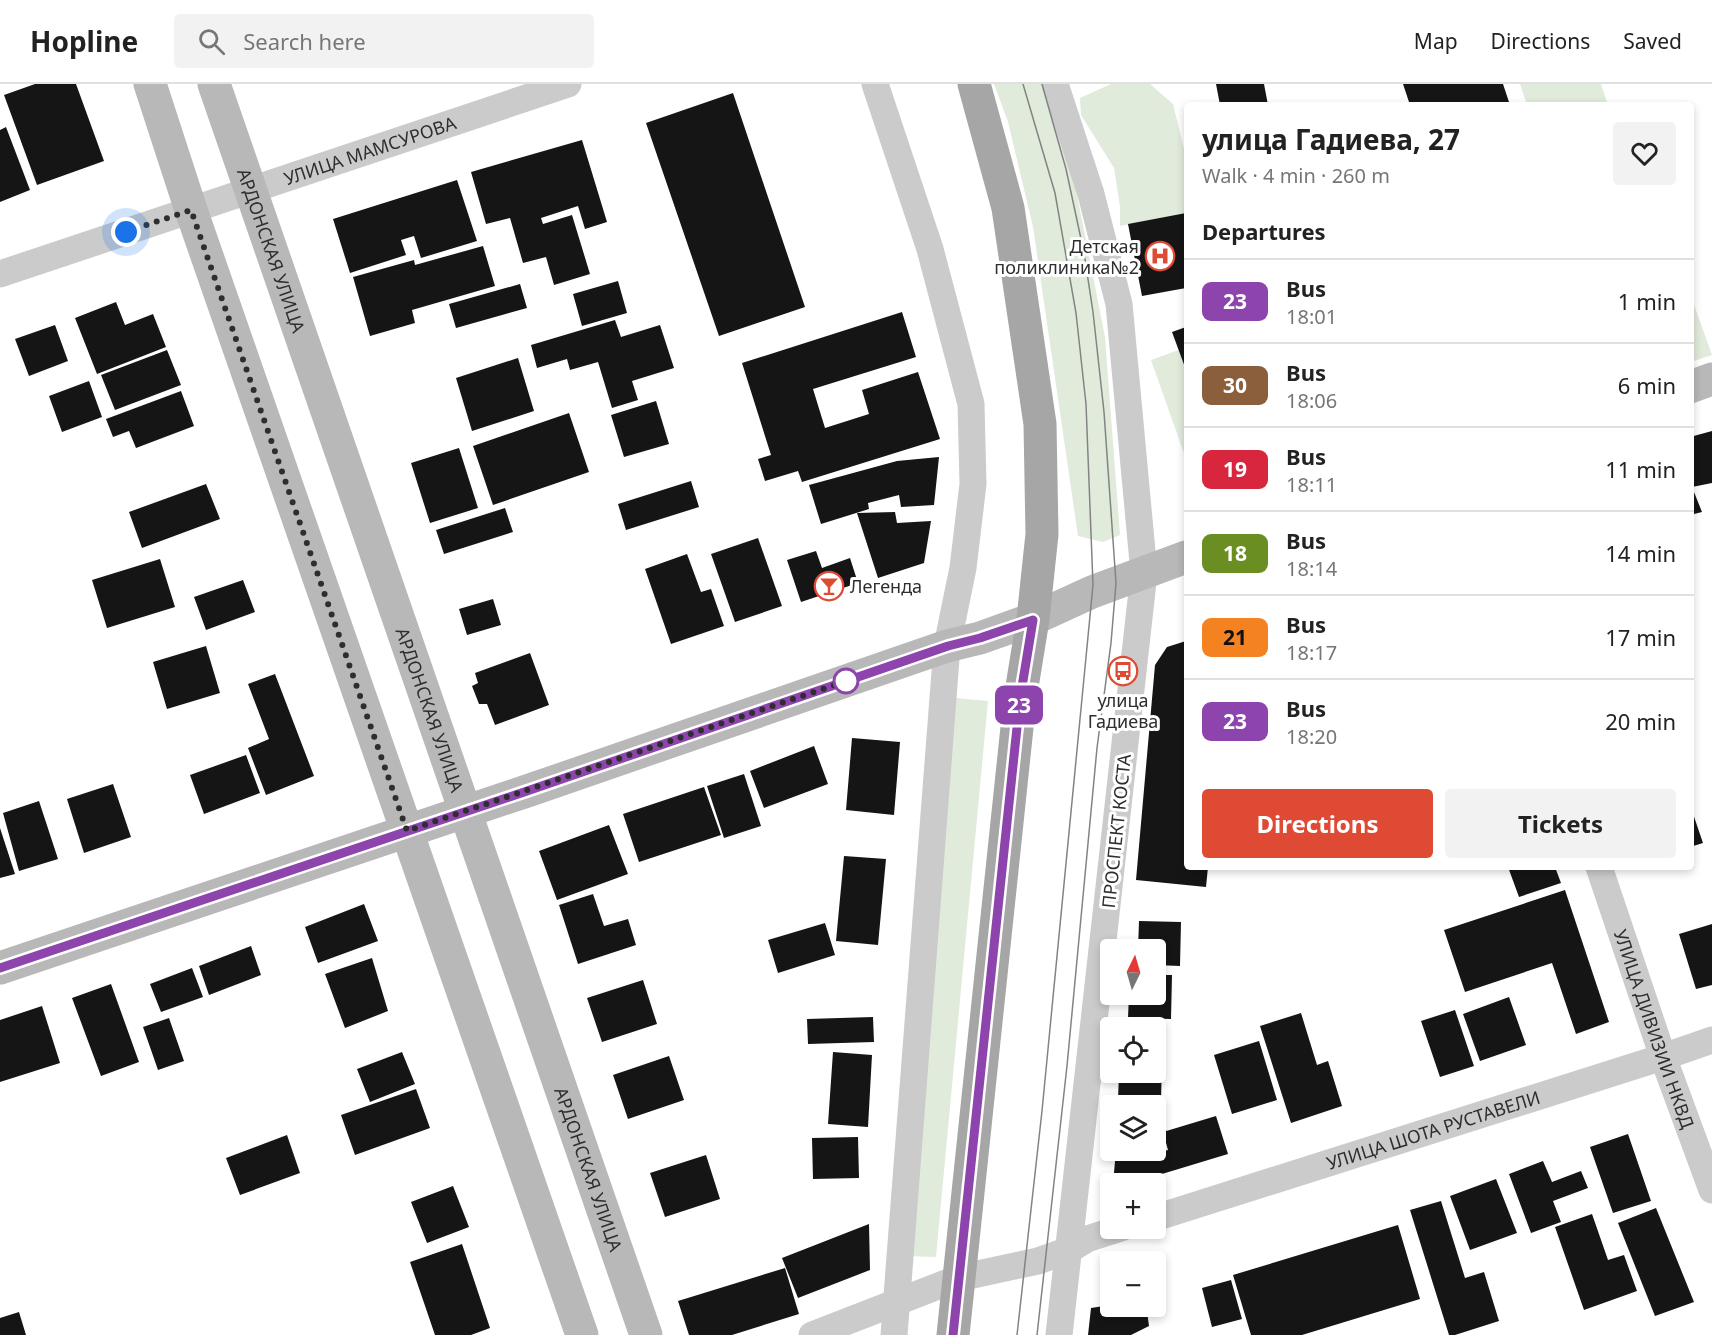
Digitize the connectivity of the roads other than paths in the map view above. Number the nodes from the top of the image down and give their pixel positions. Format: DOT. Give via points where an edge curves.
graph roads {
  1 [pos="150,84"];
  2 [pos="214,84"];
  3 [pos="568,84"];
  4 [pos="875,84"];
  5 [pos="974,84"];
  6 [pos="1055,84"];
  7 [pos="250,191"];
  8 [pos="191,210"];
  9 [pos="0,274"];
  10 [pos="1712,379"];
  11 [pos="1694,386"];
  12 [pos="1184,558"];
  13 [pos="1144,573"];
  14 [pos="1033,620"];
  15 [pos="948,646"];
  16 [pos="465,811"];
  17 [pos="407,831"];
  18 [pos="1600,870"];
  19 [pos="0,968"];
  20 [pos="1712,1040"];
  21 [pos="1663,1057"];
  22 [pos="1712,1190"];
  23 [pos="1166,1215"];
  24 [pos="1100,1235"];
  25 [pos="1069,1250"];
  26 [pos="959,1278"];
  27 [pos="897,1303"];
  28 [pos="582,1335"];
  29 [pos="646,1335"];
  30 [pos="812,1335"];
  31 [pos="894,1335"];
  32 [pos="953,1335"];
  33 [pos="1059,1335"];
  1 -- 8 [label="main road"];
  2 -- 7 [label="main road, АРДОНСКАЯ УЛИЦА"];
  3 -- 7 [label="street, УЛИЦА МАМСУРОВА"];
  4 -- 15 [label="street" via="930,249 971,404 973,484"];
  5 -- 14 [label="main road" via="1008,208 1040,424 1042,534"];
  6 -- 13 [label="street, ПРОСПЕКТ КОСТА" via="1091,194 1119,304"];
  7 -- 8 [label="street, УЛИЦА МАМСУРОВА"];
  7 -- 16 [label="main road, АРДОНСКАЯ УЛИЦА"];
  8 -- 9 [label="street, УЛИЦА МАМСУРОВА"];
  8 -- 17 [label="main road"];
  10 -- 11 [label="main road"];
  12 -- 13 [label="main road"];
  13 -- 14 [label="main road"];
  13 -- 25 [label="street, ПРОСПЕКТ КОСТА"];
  14 -- 15 [label="main road"];
  14 -- 26 [label="main road" via="1018,711"];
  15 -- 16 [label="main road"];
  15 -- 27 [label="street"];
  16 -- 17 [label="main road"];
  16 -- 29 [label="main road, АРДОНСКАЯ УЛИЦА"];
  17 -- 19 [label="main road"];
  17 -- 28 [label="main road"];
  18 -- 21 [label="street, УЛИЦА ДИВИЗИИ НКВД"];
  20 -- 21 [label="street, УЛИЦА ШОТА РУСТАВЕЛИ"];
  21 -- 22 [label="street, УЛИЦА ДИВИЗИИ НКВД"];
  21 -- 23 [label="street, УЛИЦА ШОТА РУСТАВЕЛИ"];
  24 -- 25 [label="street"];
  25 -- 26 [label="street" via="1038,1261"];
  25 -- 33 [label="street, ПРОСПЕКТ КОСТА"];
  26 -- 27 [label="street"];
  26 -- 32 [label="main road"];
  27 -- 30 [label="street"];
  27 -- 31 [label="street"];
}
